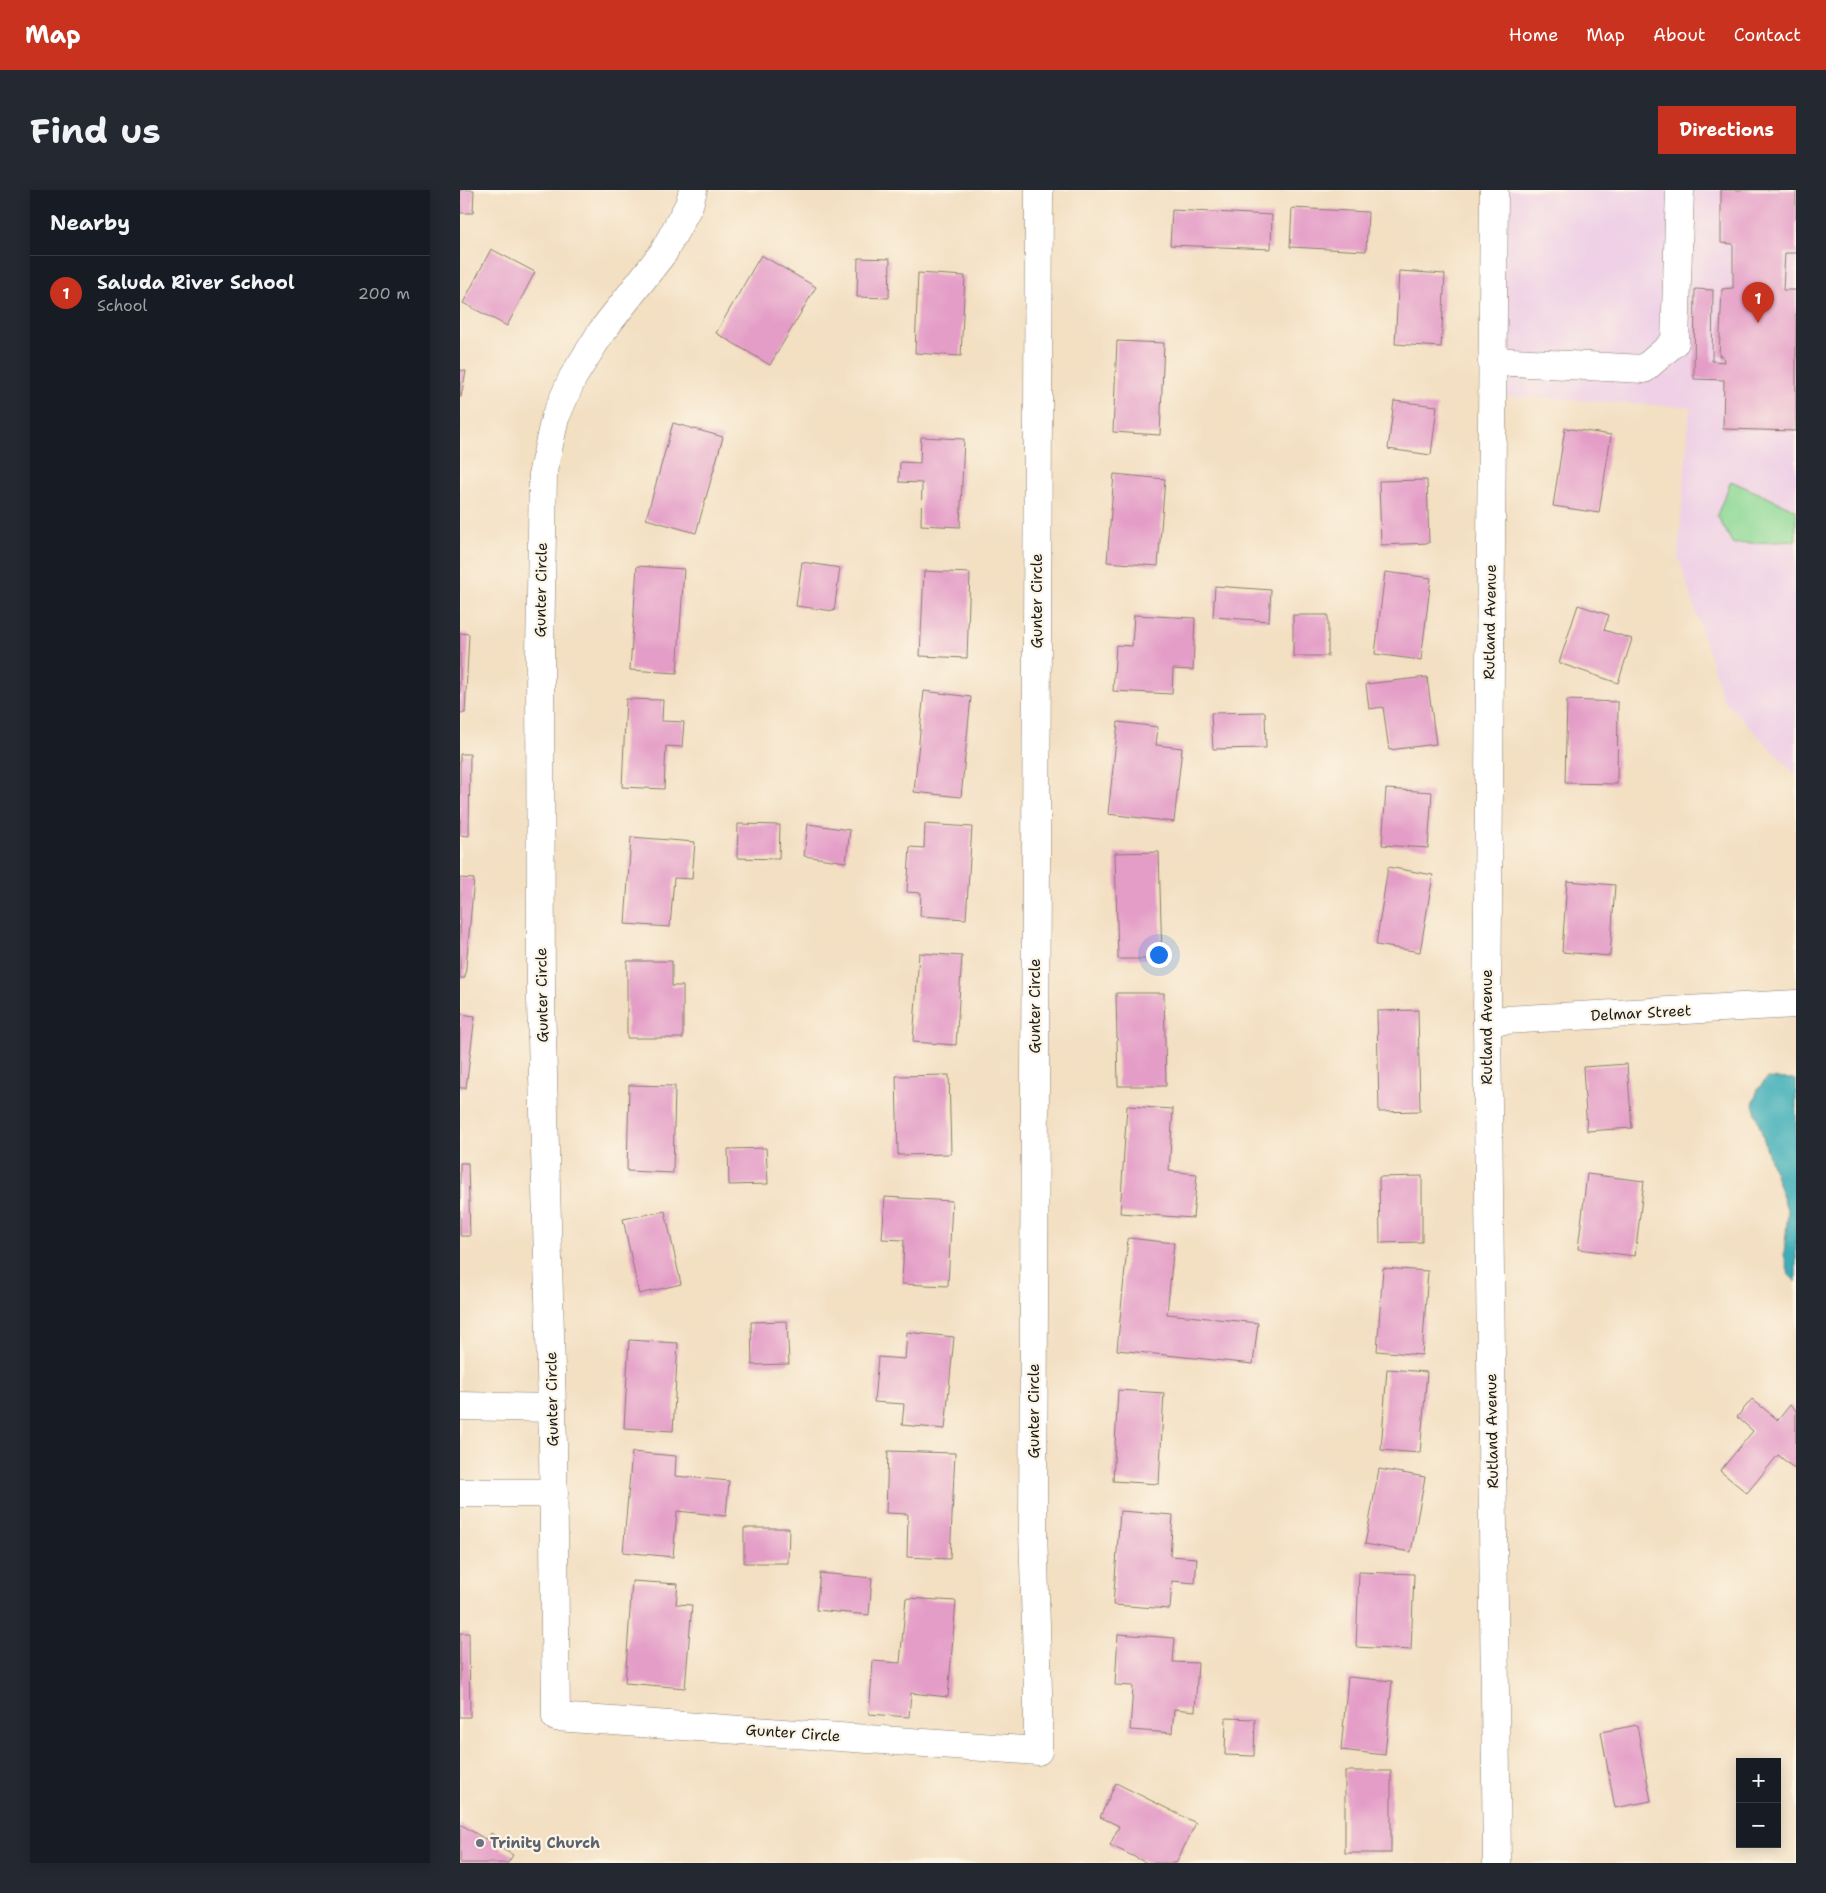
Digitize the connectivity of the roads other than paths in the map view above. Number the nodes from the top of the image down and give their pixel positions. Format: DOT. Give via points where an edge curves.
graph roads {
  1 [pos="693,190"];
  2 [pos="1039,190"];
  3 [pos="1494,190"];
  4 [pos="1680,190"];
  5 [pos="1492,361"];
  6 [pos="1796,1004"];
  7 [pos="1486,1021"];
  8 [pos="460,1406"];
  9 [pos="552,1408"];
  10 [pos="460,1493"];
  11 [pos="554,1493"];
  12 [pos="1497,1863"];
  1 -- 9 [label="street, Gunter Circle" via="663,253 602,331 573,377 555,418 544,471 540,656 541,990"];
  2 -- 11 [label="street, Gunter Circle" via="1033,1530 1038,1750 556,1717"];
  3 -- 5 [label="street, Rutland Avenue"];
  4 -- 5 [label="street" via="1675,342 1644,369"];
  5 -- 7 [label="street, Rutland Avenue"];
  6 -- 7 [label="street, Delmar Street"];
  7 -- 12 [label="street, Rutland Avenue"];
  8 -- 9 [label="street"];
  9 -- 11 [label="street, Gunter Circle"];
  10 -- 11 [label="street"];
}
